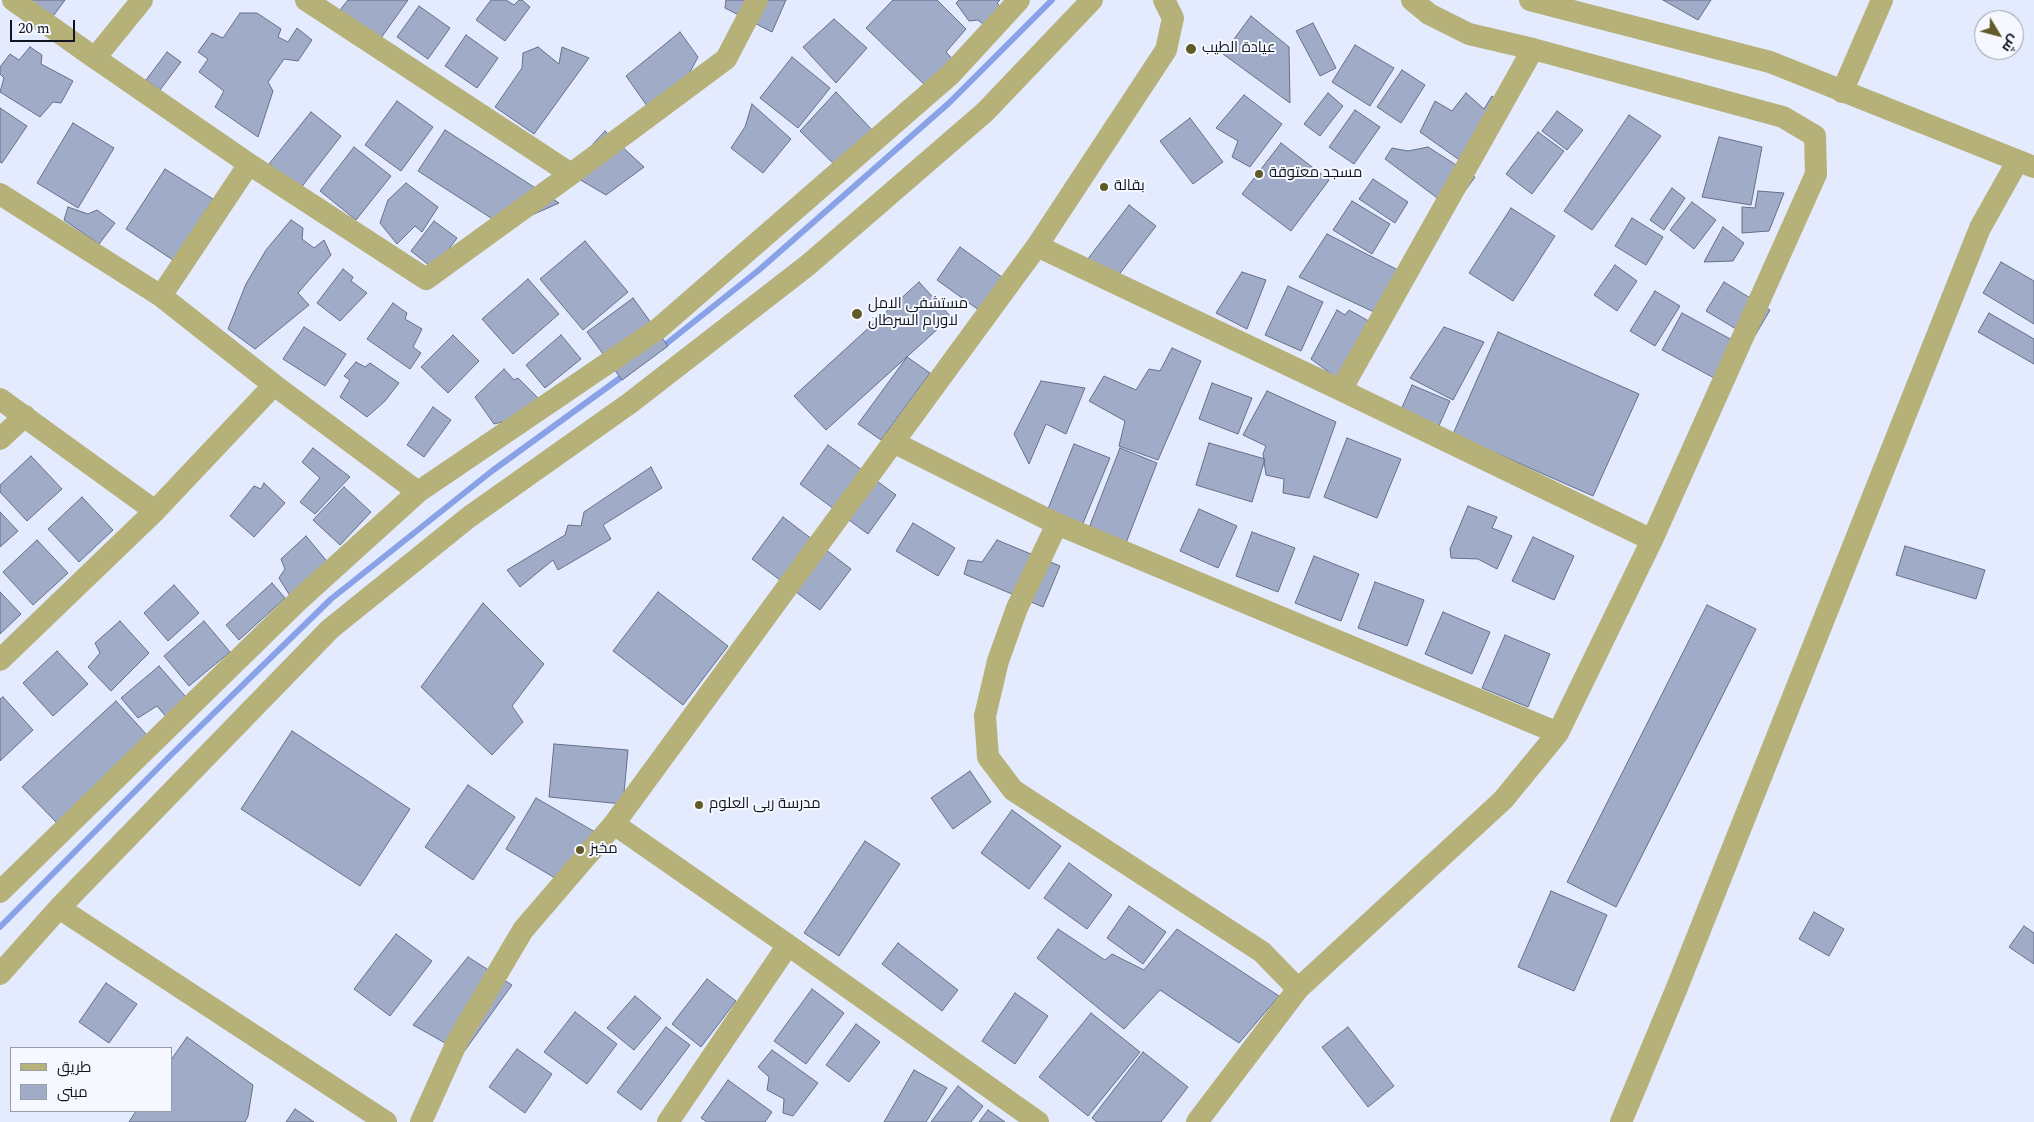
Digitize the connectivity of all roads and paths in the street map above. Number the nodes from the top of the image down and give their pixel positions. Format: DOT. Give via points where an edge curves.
graph roads {
  1 [pos="13,0"];
  2 [pos="142,0"];
  3 [pos="306,0"];
  4 [pos="757,0"];
  5 [pos="1019,0"];
  6 [pos="1092,0"];
  7 [pos="1164,0"];
  8 [pos="1412,0"];
  9 [pos="1530,0"];
  10 [pos="1882,0"];
  11 [pos="1564,4"];
  12 [pos="1533,50"];
  13 [pos="95,58"];
  14 [pos="1842,92"];
  15 [pos="249,164"];
  16 [pos="2025,164"];
  17 [pos="571,174"];
  18 [pos="0,194"];
  19 [pos="1037,246"];
  20 [pos="161,296"];
  21 [pos="274,385"];
  22 [pos="1341,390"];
  23 [pos="0,399"];
  24 [pos="26,416"];
  25 [pos="0,439"];
  26 [pos="893,442"];
  27 [pos="418,492"];
  28 [pos="155,511"];
  29 [pos="1057,524"];
  30 [pos="1652,540"];
  31 [pos="0,660"];
  32 [pos="1558,733"];
  33 [pos="614,824"];
  34 [pos="0,892"];
  35 [pos="59,908"];
  36 [pos="788,945"];
  37 [pos="0,974"];
  38 [pos="1298,989"];
  39 [pos="386,1122"];
  40 [pos="421,1122"];
  41 [pos="668,1122"];
  42 [pos="1038,1122"];
  43 [pos="1197,1122"];
  44 [pos="1621,1122"];
  1 -- 13 [label="street"];
  2 -- 13 [label="street"];
  3 -- 17 [label="street"];
  4 -- 17 [label="street" via="726,59"];
  5 -- 27 [label="street" via="950,75 658,329"];
  6 -- 35 [label="street" via="985,112 808,265 630,403 469,516 330,629"];
  7 -- 19 [label="street" via="1173,18 1166,50"];
  8 -- 12 [label="street" via="1429,14 1469,34"];
  9 -- 11 [label="street"];
  10 -- 14 [label="street"];
  11 -- 14 [label="street" via="1770,62"];
  12 -- 22 [label="street"];
  12 -- 30 [label="street" via="1784,117 1816,136 1816,174"];
  13 -- 15 [label="street"];
  14 -- 16 [label="street"];
  15 -- 17 [label="street" via="426,279"];
  15 -- 20 [label="street"];
  16 -- 44 [label="street" via="1980,228"];
  18 -- 20 [label="street"];
  19 -- 22 [label="street"];
  19 -- 26 [label="street"];
  20 -- 21 [label="street"];
  21 -- 27 [label="street"];
  21 -- 28 [label="street"];
  22 -- 30 [label="street"];
  23 -- 24 [label="street"];
  24 -- 25 [label="street"];
  24 -- 28 [label="street"];
  26 -- 29 [label="street"];
  26 -- 33 [label="street"];
  27 -- 34 [label="street" via="301,598"];
  28 -- 31 [label="street"];
  29 -- 32 [label="street"];
  29 -- 38 [label="street" via="1017,608 998,661 985,716 988,757 1013,790 1262,952"];
  30 -- 32 [label="street"];
  32 -- 38 [label="street" via="1503,800"];
  33 -- 36 [label="street"];
  33 -- 40 [label="street" via="523,930 458,1040"];
  35 -- 37 [label="street"];
  35 -- 39 [label="street"];
  36 -- 41 [label="street"];
  36 -- 42 [label="street"];
  38 -- 43 [label="street"];
}
